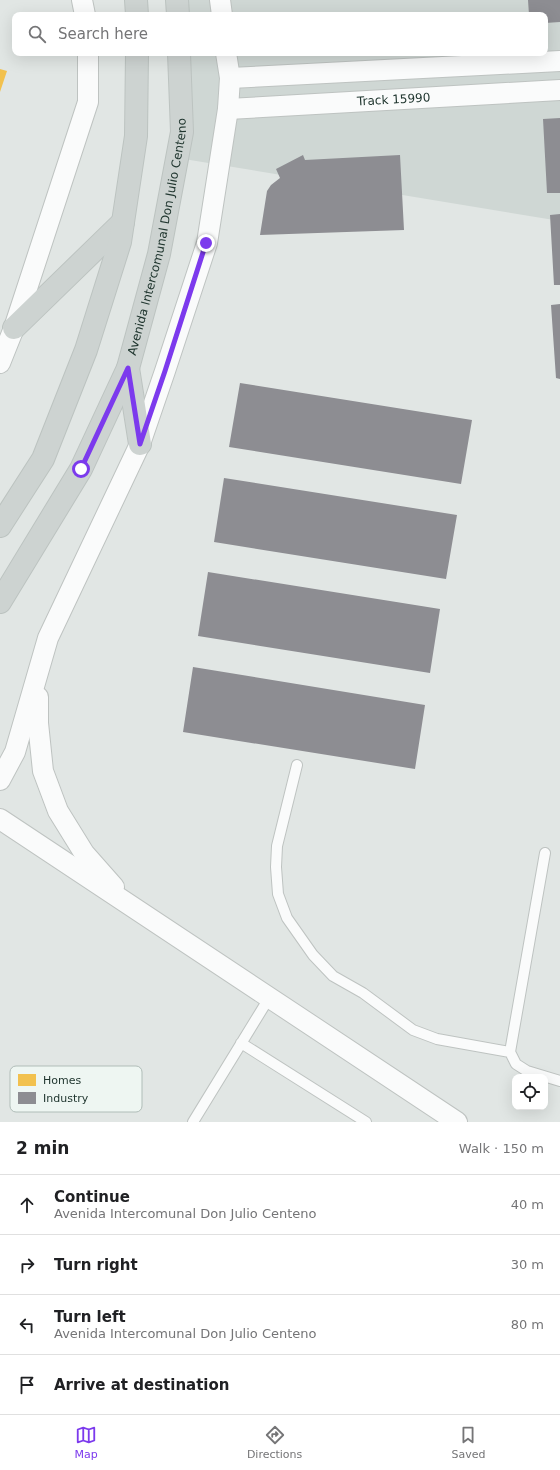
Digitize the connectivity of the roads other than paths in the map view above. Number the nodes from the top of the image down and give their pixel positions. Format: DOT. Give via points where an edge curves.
graph roads {
  1 [pos="82,0"];
  2 [pos="136,0"];
  3 [pos="177,0"];
  4 [pos="220,0"];
  5 [pos="84,12"];
  6 [pos="137,12"];
  7 [pos="178,12"];
  8 [pos="222,12"];
  9 [pos="88,56"];
  10 [pos="137,56"];
  11 [pos="179,56"];
  12 [pos="226,56"];
  13 [pos="560,61"];
  14 [pos="476,65"];
  15 [pos="230,78"];
  16 [pos="560,90"];
  17 [pos="478,95"];
  18 [pos="228,109"];
  19 [pos="123,222"];
  20 [pos="14,328"];
  21 [pos="0,363"];
  22 [pos="128,368"];
  23 [pos="140,444"];
  24 [pos="0,526"];
  25 [pos="0,602"];
  26 [pos="39,671"];
  27 [pos="297,765"];
  28 [pos="0,780"];
  29 [pos="0,819"];
  30 [pos="545,853"];
  31 [pos="131,906"];
  32 [pos="269,998"];
  33 [pos="241,1043"];
  34 [pos="510,1052"];
  35 [pos="560,1081"];
  36 [pos="193,1122"];
  37 [pos="366,1122"];
  38 [pos="457,1122"];
  1 -- 5 [label="street"];
  2 -- 6 [label="main road"];
  3 -- 7 [label="main road"];
  4 -- 8 [label="street"];
  9 -- 20 [label="street" via="88,102"];
  10 -- 19 [label="main road" via="136,136"];
  11 -- 22 [label="main road, Avenida Intercomunal Don Julio Centeno" via="182,132 159,254"];
  12 -- 15 [label="street"];
  13 -- 14 [label="street"];
  14 -- 15 [label="street"];
  14 -- 17 [label="street"];
  15 -- 18 [label="street"];
  16 -- 17 [label="street, Track 15990"];
  17 -- 18 [label="street, Track 15990"];
  18 -- 23 [label="street" via="206,243"];
  19 -- 20 [label="main road"];
  19 -- 24 [label="main road" via="120,242 86,350 42,459"];
  20 -- 21 [label="street"];
  22 -- 23 [label="main road"];
  22 -- 25 [label="main road, Avenida Intercomunal Don Julio Centeno" via="81,469"];
  23 -- 26 [label="street" via="48,638"];
  26 -- 28 [label="street" via="15,752"];
  26 -- 31 [label="street" via="38,723 42,771 58,811 84,853"];
  27 -- 34 [label="lane" via="277,846 278,894 287,918 312,955 333,976 363,993 413,1030 437,1039"];
  29 -- 31 [label="street"];
  30 -- 34 [label="lane"];
  31 -- 32 [label="street"];
  32 -- 33 [label="lane"];
  32 -- 38 [label="street"];
  33 -- 36 [label="lane"];
  33 -- 37 [label="lane"];
  34 -- 35 [label="lane" via="516,1064 527,1071"];
}
